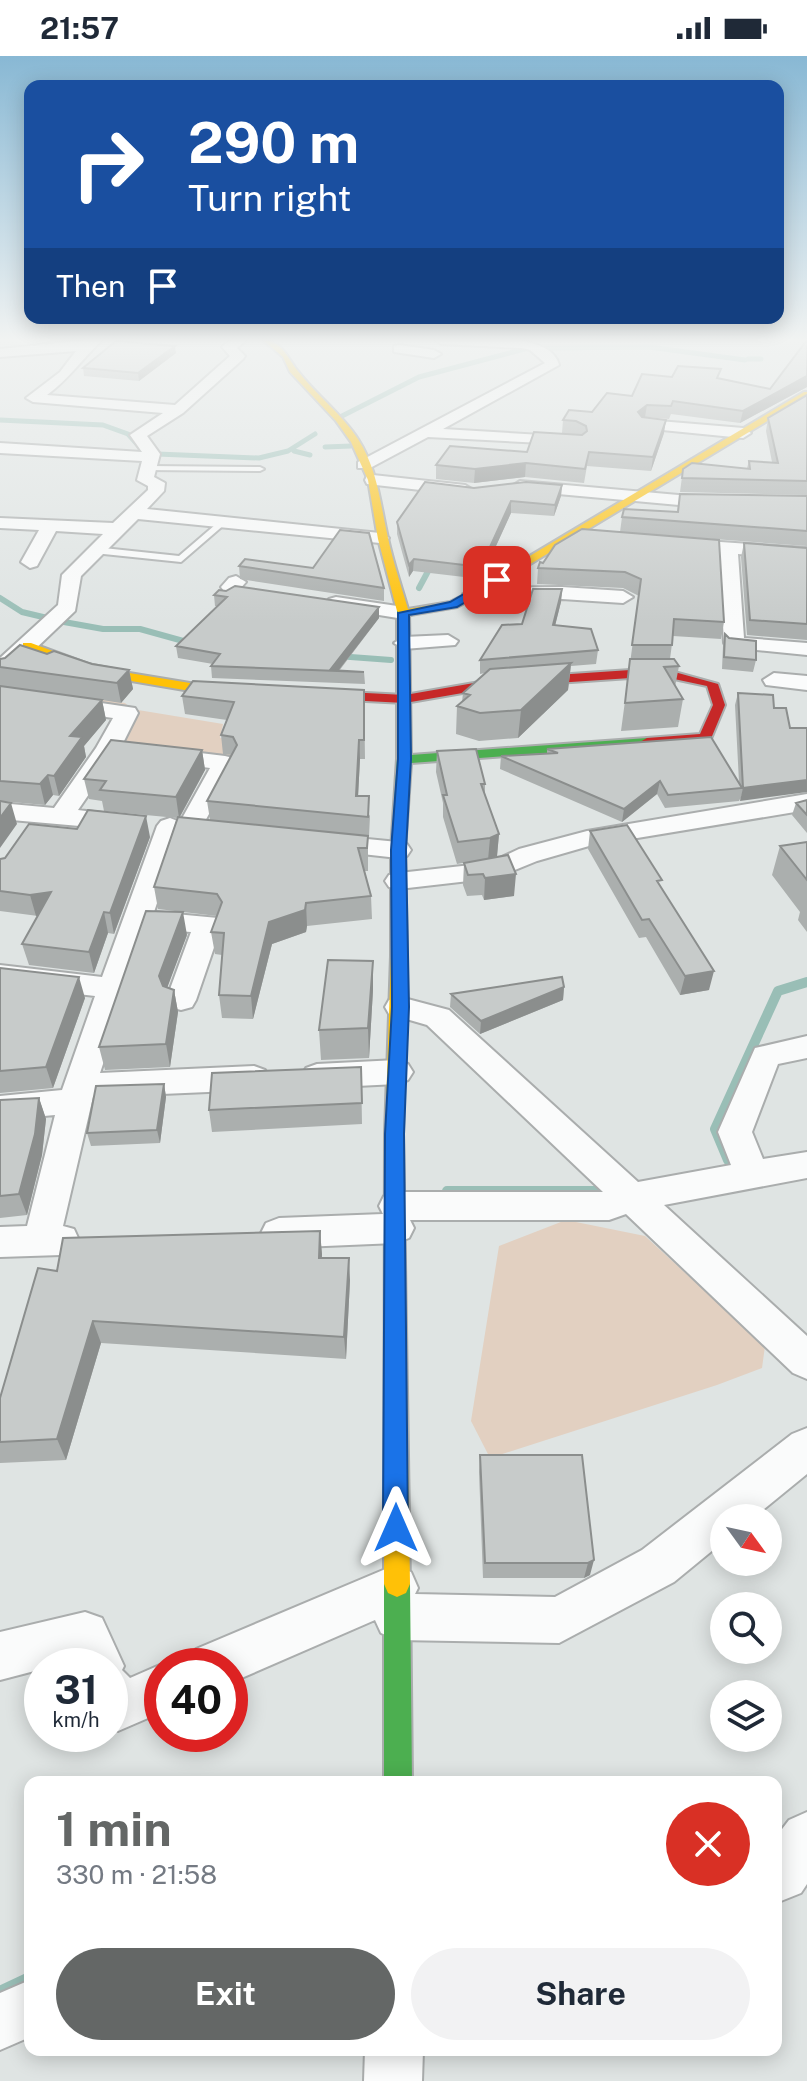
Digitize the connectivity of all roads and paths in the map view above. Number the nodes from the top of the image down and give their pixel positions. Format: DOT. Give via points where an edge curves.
graph roads {
  1 [pos="139,434"];
  2 [pos="350,434"];
  3 [pos="423,434"];
  4 [pos="450,434"];
  5 [pos="741,434"];
  6 [pos="575,442"];
  7 [pos="0,448"];
  8 [pos="151,462"];
  9 [pos="260,469"];
  10 [pos="368,473"];
  11 [pos="639,496"];
  12 [pos="807,503"];
  13 [pos="132,513"];
  14 [pos="222,522"];
  15 [pos="0,523"];
  16 [pos="51,524"];
  17 [pos="767,528"];
  18 [pos="116,529"];
  19 [pos="570,536"];
  20 [pos="383,539"];
  21 [pos="604,539"];
  22 [pos="651,542"];
  23 [pos="728,548"];
  24 [pos="94,550"];
  25 [pos="807,554"];
  26 [pos="30,562"];
  27 [pos="473,594"];
  28 [pos="623,597"];
  29 [pos="309,599"];
  30 [pos="404,613"];
  31 [pos="448,641"];
  32 [pos="404,643"];
  33 [pos="27,646"];
  34 [pos="807,649"];
  35 [pos="0,670"];
  36 [pos="774,680"];
  37 [pos="807,683"];
  38 [pos="0,695"];
  39 [pos="405,699"];
  40 [pos="108,749"];
  41 [pos="404,759"];
  42 [pos="807,802"];
  43 [pos="0,811"];
  44 [pos="43,821"];
  45 [pos="179,828"];
  46 [pos="220,832"];
  47 [pos="296,839"];
  48 [pos="398,850"];
  49 [pos="399,881"];
  50 [pos="137,920"];
  51 [pos="0,975"];
  52 [pos="113,988"];
  53 [pos="181,1000"];
  54 [pos="400,1007"];
  55 [pos="807,1047"];
  56 [pos="397,1072"];
  57 [pos="77,1093"];
  58 [pos="0,1108"];
  59 [pos="807,1165"];
  60 [pos="752,1175"];
  61 [pos="632,1197"];
  62 [pos="396,1217"];
  63 [pos="246,1234"];
  64 [pos="88,1239"];
  65 [pos="41,1241"];
  66 [pos="0,1242"];
  67 [pos="805,1357"];
  68 [pos="807,1448"];
  69 [pos="396,1603"];
  70 [pos="32,1648"];
  71 [pos="91,1648"];
  72 [pos="24,1650"];
  73 [pos="248,1654"];
  74 [pos="0,1656"];
  75 [pos="398,1776"];
  76 [pos="807,1838"];
  77 [pos="782,1874"];
  78 [pos="24,2011"];
  79 [pos="0,2022"];
  80 [pos="394,2056"];
  81 [pos="393,2081"];
  1 -- 8 [label="street"];
  2 -- 10 [label="street"];
  3 -- 10 [label="street"];
  4 -- 6 [label="street"];
  5 -- 11 [label="street"];
  7 -- 8 [label="street"];
  8 -- 9 [label="lane"];
  8 -- 13 [label="street" via="145,480 157,483 156,491"];
  10 -- 11 [label="street" via="494,488 525,485"];
  10 -- 20 [label="street"];
  11 -- 17 [label="street"];
  11 -- 19 [label="street"];
  12 -- 17 [label="street"];
  13 -- 14 [label="street"];
  13 -- 18 [label="street"];
  14 -- 20 [label="street"];
  14 -- 24 [label="lane" via="181,559"];
  15 -- 16 [label="street"];
  16 -- 18 [label="street"];
  16 -- 26 [label="street"];
  17 -- 23 [label="street"];
  17 -- 25 [label="street"];
  18 -- 24 [label="street"];
  19 -- 21 [label="street"];
  19 -- 27 [label="street"];
  20 -- 30 [label="street"];
  22 -- 23 [label="street"];
  23 -- 34 [label="street" via="734,643"];
  24 -- 33 [label="street" via="72,575 68,607"];
  27 -- 28 [label="street"];
  27 -- 30 [label="street" via="453,605"];
  29 -- 30 [label="street"];
  30 -- 32 [label="street"];
  31 -- 32 [label="street"];
  32 -- 39 [label="street"];
  33 -- 35 [label="street"];
  33 -- 39 [label="street" via="96,671 202,689"];
  36 -- 37 [label="street"];
  38 -- 40 [label="street" via="127,713"];
  39 -- 41 [label="street"];
  39 -- 41 [label="street" via="497,683 660,672 712,684 719,693 719,710 705,738"];
  40 -- 44 [label="street"];
  40 -- 45 [label="street" via="225,763"];
  41 -- 48 [label="street"];
  42 -- 49 [label="street" via="587,839 495,870"];
  43 -- 44 [label="street"];
  44 -- 45 [label="street"];
  45 -- 46 [label="street"];
  45 -- 50 [label="street"];
  47 -- 48 [label="street"];
  48 -- 49 [label="street"];
  49 -- 54 [label="street"];
  50 -- 52 [label="street"];
  50 -- 53 [label="street" via="208,924"];
  51 -- 52 [label="street"];
  52 -- 57 [label="street"];
  54 -- 56 [label="street"];
  54 -- 61 [label="street" via="438,1017"];
  55 -- 60 [label="street" via="766,1056 735,1132"];
  56 -- 57 [label="street"];
  56 -- 62 [label="street"];
  57 -- 58 [label="street"];
  57 -- 65 [label="street"];
  59 -- 60 [label="street"];
  60 -- 61 [label="street"];
  61 -- 62 [label="street" via="598,1207"];
  61 -- 67 [label="street"];
  62 -- 63 [label="street"];
  62 -- 69 [label="street"];
  64 -- 65 [label="street"];
  65 -- 66 [label="street"];
  68 -- 69 [label="street" via="658,1566 559,1620"];
  69 -- 73 [label="street"];
  69 -- 75 [label="street"];
  70 -- 71 [label="street" via="85,1635"];
  72 -- 74 [label="street"];
  76 -- 77 [label="street"];
  78 -- 79 [label="street"];
  80 -- 81 [label="street"];
}
